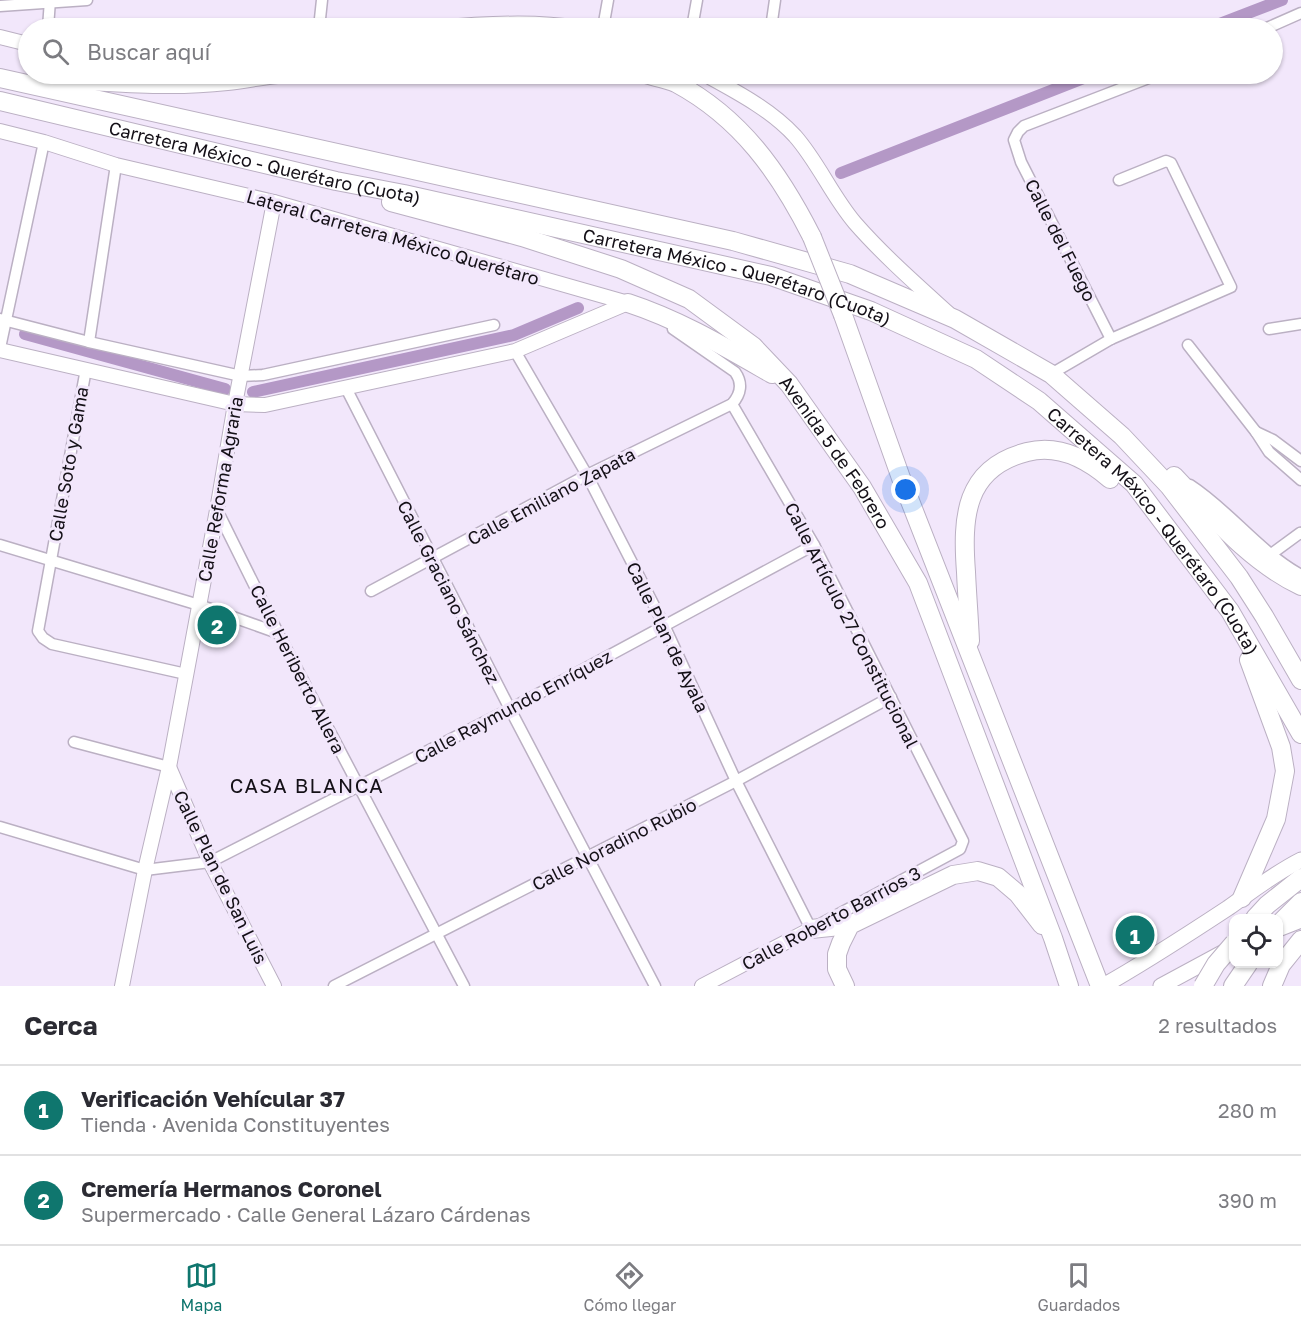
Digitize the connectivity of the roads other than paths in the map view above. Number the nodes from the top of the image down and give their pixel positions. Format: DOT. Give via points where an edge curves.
graph roads {
  1 [pos="87,0"];
  2 [pos="322,0"];
  3 [pos="608,0"];
  4 [pos="697,0"];
  5 [pos="775,0"];
  6 [pos="50,2"];
  7 [pos="0,6"];
  8 [pos="1301,13"];
  9 [pos="49,18"];
  10 [pos="320,18"];
  11 [pos="605,18"];
  12 [pos="694,18"];
  13 [pos="772,18"];
  14 [pos="1283,21"];
  15 [pos="0,37"];
  16 [pos="18,42"];
  17 [pos="0,77"];
  18 [pos="18,78"];
  19 [pos="18,81"];
  20 [pos="31,84"];
  21 [pos="677,84"];
  22 [pos="722,84"];
  23 [pos="1133,84"];
  24 [pos="0,100"];
  25 [pos="0,131"];
  26 [pos="44,142"];
  27 [pos="116,165"];
  28 [pos="1119,180"];
  29 [pos="336,181"];
  30 [pos="274,202"];
  31 [pos="628,303"];
  32 [pos="955,319"];
  33 [pos="3,320"];
  34 [pos="1301,324"];
  35 [pos="494,325"];
  36 [pos="1269,329"];
  37 [pos="1111,339"];
  38 [pos="89,342"];
  39 [pos="1188,345"];
  40 [pos="0,349"];
  41 [pos="515,351"];
  42 [pos="86,369"];
  43 [pos="1051,374"];
  44 [pos="241,376"];
  45 [pos="789,384"];
  46 [pos="346,388"];
  47 [pos="235,404"];
  48 [pos="732,404"];
  49 [pos="1256,432"];
  50 [pos="1122,436"];
  51 [pos="1301,461"];
  52 [pos="1172,473"];
  53 [pos="587,474"];
  54 [pos="1301,480"];
  55 [pos="217,510"];
  56 [pos="1300,533"];
  57 [pos="0,545"];
  58 [pos="814,545"];
  59 [pos="1270,555"];
  60 [pos="432,558"];
  61 [pos="51,559"];
  62 [pos="1301,575"];
  63 [pos="1213,585"];
  64 [pos="1301,586"];
  65 [pos="371,591"];
  66 [pos="199,604"];
  67 [pos="1230,611"];
  68 [pos="664,625"];
  69 [pos="278,633"];
  70 [pos="972,658"];
  71 [pos="186,674"];
  72 [pos="1301,680"];
  73 [pos="891,697"];
  74 [pos="510,709"];
  75 [pos="1301,734"];
  76 [pos="74,742"];
  77 [pos="169,767"];
  78 [pos="736,781"];
  79 [pos="359,787"];
  80 [pos="0,827"];
  81 [pos="960,849"];
  82 [pos="588,856"];
  83 [pos="1301,860"];
  84 [pos="210,862"];
  85 [pos="146,870"];
  86 [pos="1301,878"];
  87 [pos="1242,898"];
  88 [pos="1301,902"];
  89 [pos="1259,914"];
  90 [pos="1301,920"];
  91 [pos="1283,922"];
  92 [pos="850,925"];
  93 [pos="1283,925"];
  94 [pos="812,929"];
  95 [pos="438,934"];
  96 [pos="1053,938"];
  97 [pos="1301,940"];
  98 [pos="1229,948"];
  99 [pos="1229,950"];
  100 [pos="1245,968"];
  101 [pos="122,986"];
  102 [pos="274,986"];
  103 [pos="334,986"];
  104 [pos="464,986"];
  105 [pos="655,986"];
  106 [pos="702,986"];
  107 [pos="845,986"];
  108 [pos="1069,986"];
  109 [pos="1102,986"];
  110 [pos="1161,986"];
  111 [pos="1203,986"];
  112 [pos="1233,986"];
  113 [pos="1272,986"];
  1 -- 6 [label="street"];
  2 -- 10 [label="street"];
  3 -- 11 [label="street"];
  4 -- 12 [label="street"];
  5 -- 13 [label="street"];
  6 -- 7 [label="street"];
  6 -- 9 [label="street"];
  8 -- 14 [label="street"];
  15 -- 16 [label="street"];
  17 -- 18 [label="highway"];
  17 -- 19 [label="highway, Carretera México - Querétaro (Cuota)"];
  20 -- 32 [label="highway, Carretera México - Querétaro (Cuota)" via="733,241 850,274"];
  21 -- 70 [label="highway, Avenida 5 de Febrero, bridge" via="721,112 753,144 782,182 812,237"];
  22 -- 32 [label="street" via="755,103 794,135 855,222"];
  23 -- 37 [label="street, Calle del Fuego" via="1024,126 1014,140 1021,162"];
  24 -- 29 [label="highway, Carretera México - Querétaro (Cuota)"];
  25 -- 26 [label="street, Lateral Carretera México Querétaro"];
  26 -- 27 [label="street, Lateral Carretera México Querétaro"];
  26 -- 33 [label="street"];
  27 -- 30 [label="street, Lateral Carretera México Querétaro"];
  27 -- 38 [label="street"];
  28 -- 37 [label="street" via="1166,160 1171,162 1231,287"];
  29 -- 45 [label="highway, Avenida 5 de Febrero" via="402,206 522,237 630,273 689,299 753,346"];
  29 -- 63 [label="highway, Carretera México - Querétaro (Cuota)" via="771,276 871,311 976,359 1039,401 1134,484"];
  30 -- 31 [label="street, Lateral Carretera México Querétaro"];
  30 -- 44 [label="street, Calle Reforma Agraria"];
  31 -- 41 [label="street"];
  31 -- 45 [label="highway" via="685,325"];
  31 -- 48 [label="street, Lateral Carretera México Querétaro" via="735,372 741,388"];
  32 -- 43 [label="highway, Carretera México - Querétaro (Cuota)"];
  33 -- 38 [label="street"];
  33 -- 40 [label="street"];
  34 -- 36 [label="street"];
  35 -- 44 [label="street" via="263,375"];
  37 -- 43 [label="street"];
  38 -- 44 [label="street"];
  39 -- 49 [label="street"];
  40 -- 42 [label="street"];
  41 -- 46 [label="street"];
  41 -- 53 [label="street, Calle Plan de Ayala"];
  42 -- 47 [label="street"];
  42 -- 61 [label="street, Calle Soto y Gama"];
  43 -- 50 [label="highway, Carretera México - Querétaro (Cuota)"];
  44 -- 47 [label="street, Calle Reforma Agraria"];
  45 -- 96 [label="highway, Avenida 5 de Febrero" via="862,487 918,583"];
  46 -- 47 [label="street" via="265,405"];
  46 -- 60 [label="street, Calle Graciano Sánchez"];
  47 -- 55 [label="street, Calle Reforma Agraria"];
  48 -- 53 [label="street, Calle Emiliano Zapata"];
  48 -- 58 [label="street, Calle Artículo 27 Constitucional"];
  49 -- 51 [label="street" via="1274,440"];
  49 -- 54 [label="street" via="1269,452"];
  50 -- 52 [label="highway"];
  50 -- 72 [label="highway, Carretera México - Querétaro (Cuota)" via="1215,543"];
  52 -- 59 [label="street" via="1206,495"];
  52 -- 64 [label="highway" via="1236,542"];
  53 -- 60 [label="street, Calle Emiliano Zapata"];
  53 -- 68 [label="street, Calle Plan de Ayala"];
  55 -- 66 [label="street, Calle Reforma Agraria"];
  55 -- 69 [label="street, Calle Heriberto Allera"];
  56 -- 59 [label="street"];
  57 -- 61 [label="street"];
  58 -- 68 [label="street, Calle Raymundo Enríquez"];
  58 -- 73 [label="street, Calle Artículo 27 Constitucional"];
  59 -- 62 [label="street"];
  60 -- 65 [label="street, Calle Emiliano Zapata"];
  60 -- 74 [label="street, Calle Graciano Sánchez"];
  61 -- 66 [label="street"];
  61 -- 71 [label="street, Calle Soto y Gama" via="38,631 43,638 52,644"];
  63 -- 67 [label="highway, Carretera México - Querétaro (Cuota)"];
  63 -- 70 [label="highway" via="1136,501 1095,465 1067,453 1038,450 1012,456 985,474 970,498 963,533"];
  66 -- 69 [label="street"];
  66 -- 71 [label="street, Calle Reforma Agraria"];
  67 -- 75 [label="highway, Carretera México - Querétaro (Cuota)"];
  67 -- 87 [label="highway" via="1281,747 1285,771 1276,819"];
  68 -- 74 [label="street, Calle Raymundo Enríquez"];
  68 -- 78 [label="street, Calle Plan de Ayala"];
  69 -- 79 [label="street, Calle Heriberto Allera"];
  70 -- 109 [label="highway, Avenida 5 de Febrero"];
  71 -- 77 [label="street, Calle Reforma Agraria"];
  73 -- 78 [label="street, Calle Noradino Rubio"];
  73 -- 81 [label="street, Calle Artículo 27 Constitucional" via="963,841"];
  74 -- 79 [label="street, Calle Raymundo Enríquez"];
  74 -- 82 [label="street, Calle Graciano Sánchez"];
  76 -- 77 [label="street"];
  77 -- 84 [label="street, Calle Plan de San Luis"];
  77 -- 85 [label="street, Calle Reforma Agraria"];
  78 -- 82 [label="street, Calle Noradino Rubio"];
  78 -- 94 [label="street, Calle Plan de Ayala"];
  79 -- 84 [label="street, Calle Raymundo Enríquez"];
  79 -- 95 [label="street, Calle Heriberto Allera"];
  80 -- 85 [label="street"];
  81 -- 94 [label="street, Calle Roberto Barrios 3"];
  82 -- 95 [label="street, Calle Noradino Rubio"];
  82 -- 105 [label="street, Calle Graciano Sánchez"];
  83 -- 87 [label="main road"];
  84 -- 85 [label="street, Calle Raymundo Enríquez"];
  84 -- 102 [label="street, Calle Plan de San Luis"];
  85 -- 101 [label="street, Calle Reforma Agraria"];
  86 -- 89 [label="highway"];
  87 -- 109 [label="main road"];
  88 -- 91 [label="highway"];
  90 -- 93 [label="main road"];
  92 -- 94 [label="highway"];
  92 -- 96 [label="highway" via="953,875 978,871 998,878 1018,894"];
  92 -- 107 [label="highway" via="837,954 837,969"];
  94 -- 106 [label="street, Calle Roberto Barrios 3"];
  95 -- 103 [label="street, Calle Noradino Rubio"];
  95 -- 104 [label="street, Calle Heriberto Allera"];
  96 -- 108 [label="highway, Avenida 5 de Febrero"];
  97 -- 113 [label="highway" via="1281,965"];
  98 -- 110 [label="main road"];
  99 -- 111 [label="highway, bridge"];
  100 -- 112 [label="highway"];
}
